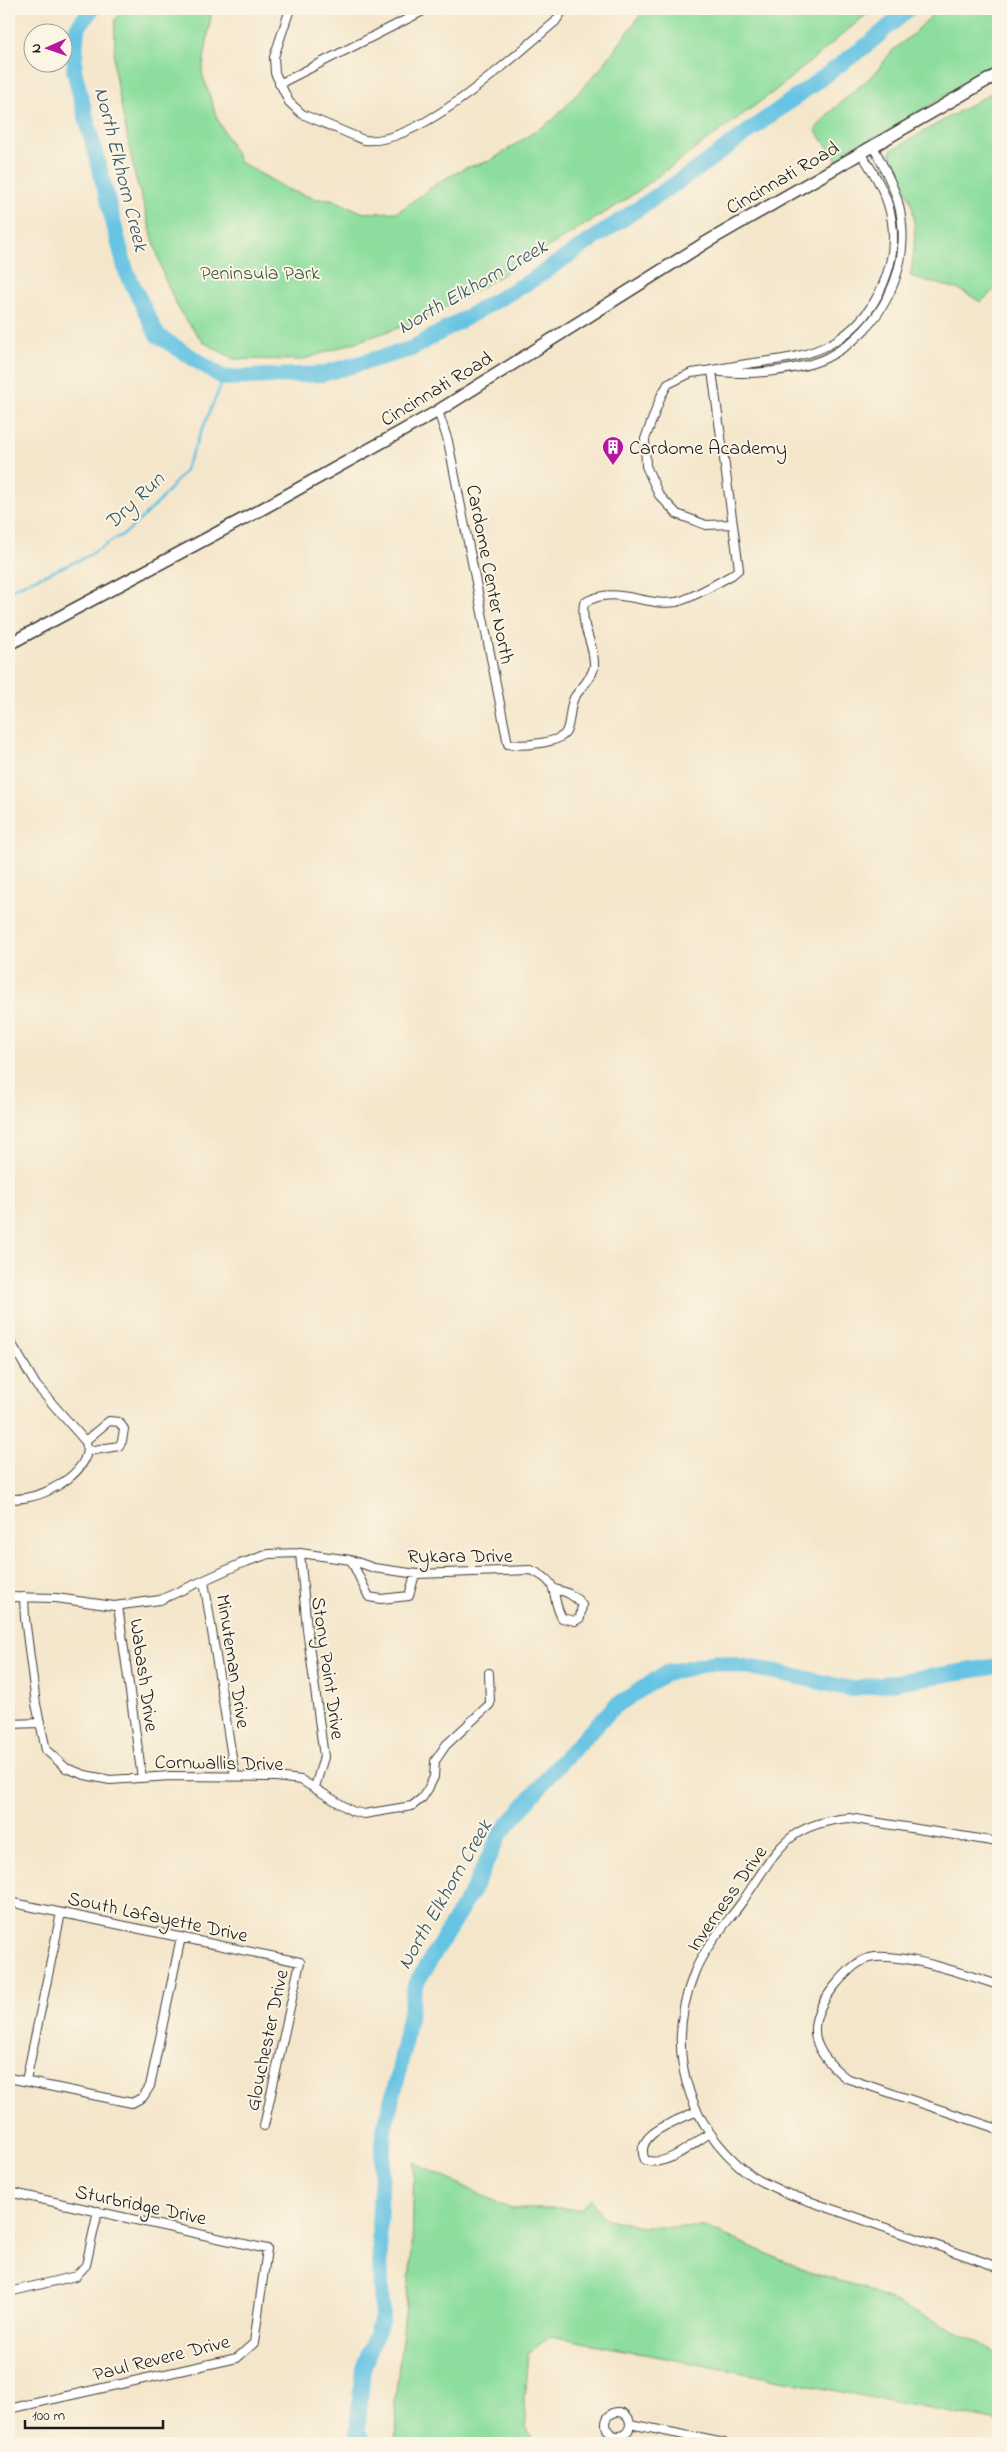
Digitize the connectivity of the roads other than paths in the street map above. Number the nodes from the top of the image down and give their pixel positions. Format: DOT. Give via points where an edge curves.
graph roads {
  1 [pos="290,9"];
  2 [pos="427,9"];
  3 [pos="564,9"];
  4 [pos="998,74"];
  5 [pos="279,84"];
  6 [pos="873,146"];
  7 [pos="861,153"];
  8 [pos="712,371"];
  9 [pos="438,411"];
  10 [pos="733,524"];
  11 [pos="9,644"];
  12 [pos="9,1331"];
  13 [pos="9,1340"];
  14 [pos="85,1441"];
  15 [pos="88,1451"];
  16 [pos="9,1499"];
  17 [pos="300,1553"];
  18 [pos="351,1560"];
  19 [pos="415,1574"];
  20 [pos="204,1581"];
  21 [pos="555,1589"];
  22 [pos="24,1597"];
  23 [pos="9,1598"];
  24 [pos="118,1606"];
  25 [pos="488,1673"];
  26 [pos="40,1723"];
  27 [pos="9,1724"];
  28 [pos="235,1776"];
  29 [pos="142,1778"];
  30 [pos="315,1787"];
  31 [pos="998,1842"];
  32 [pos="9,1902"];
  33 [pos="62,1913"];
  34 [pos="181,1937"];
  35 [pos="300,1962"];
  36 [pos="998,1985"];
  37 [pos="9,2078"];
  38 [pos="26,2082"];
  39 [pos="697,2111"];
  40 [pos="264,2126"];
  41 [pos="998,2129"];
  42 [pos="710,2133"];
  43 [pos="9,2192"];
  44 [pos="98,2212"];
  45 [pos="267,2248"];
  46 [pos="998,2267"];
  47 [pos="9,2292"];
  48 [pos="9,2409"];
  49 [pos="630,2424"];
  50 [pos="712,2442"];
  51 [pos="724,2443"];
  1 -- 5 [label="street" via="274,56"];
  2 -- 5 [label="street"];
  3 -- 5 [label="street" via="555,22 456,104 394,137 375,142 302,114 289,102"];
  4 -- 6 [label="main road, Cincinnati Road"];
  6 -- 7 [label="main road, Cincinnati Road"];
  6 -- 8 [label="street" via="898,202 902,232 897,278 883,308 850,342 825,358 786,369 748,373"];
  7 -- 8 [label="street" via="889,207 891,220 888,275 875,302 848,331 813,352"];
  7 -- 9 [label="main road, Cincinnati Road" via="704,243"];
  8 -- 10 [label="street"];
  8 -- 10 [label="street" via="691,373 668,384 651,418 645,439 646,466 659,495 678,514 706,526"];
  9 -- 10 [label="street, Cardome Center North" via="448,441 508,744 544,742 559,738 566,732 574,699 594,668 583,623 584,603 593,598 622,594 648,603 678,602 732,575 739,569"];
  9 -- 11 [label="main road, Cincinnati Road" via="262,510"];
  12 -- 13 [label="street"];
  13 -- 14 [label="street" via="36,1385"];
  14 -- 15 [label="street"];
  14 -- 15 [label="street" via="109,1421 121,1423 125,1431 117,1447"];
  15 -- 16 [label="street" via="82,1464 61,1483 30,1497"];
  17 -- 18 [label="street, Rykara Drive"];
  17 -- 20 [label="street, Rykara Drive" via="269,1554"];
  17 -- 30 [label="street, Stony Point Drive" via="306,1629 324,1756"];
  18 -- 19 [label="street, Rykara Drive" via="374,1568"];
  18 -- 19 [label="street" via="369,1597 409,1596"];
  19 -- 21 [label="street, Rykara Drive" via="531,1570 544,1576"];
  20 -- 24 [label="street, Rykara Drive" via="160,1600"];
  20 -- 28 [label="street, Minuteman Drive"];
  21 -- 21 [label="street, Rykara Drive" via="562,1618 575,1621 580,1618 582,1605 578,1599"];
  22 -- 23 [label="street, Rykara Drive"];
  22 -- 24 [label="street, Rykara Drive"];
  22 -- 26 [label="street, Cornwallis Drive"];
  24 -- 29 [label="street, Wabash Drive"];
  25 -- 30 [label="street, Cornwallis Drive" via="490,1704 446,1745 435,1761 434,1777 428,1788 412,1806 364,1814 339,1804"];
  26 -- 27 [label="street"];
  26 -- 29 [label="street, Cornwallis Drive" via="46,1750 66,1768 110,1780"];
  28 -- 29 [label="street, Cornwallis Drive"];
  28 -- 30 [label="street, Cornwallis Drive" via="301,1780"];
  31 -- 39 [label="street, Inverness Drive" via="849,1818 815,1823 789,1838 768,1861 709,1945 696,1970 682,2020 680,2042 683,2071"];
  32 -- 33 [label="street, South Lafayette Drive"];
  33 -- 34 [label="street, South Lafayette Drive"];
  33 -- 38 [label="street"];
  34 -- 35 [label="street, South Lafayette Drive"];
  34 -- 38 [label="street" via="150,2086 143,2097 132,2103"];
  35 -- 40 [label="street, Glouchester Drive"];
  36 -- 41 [label="street" via="945,1969 874,1957 851,1967 827,1995 817,2012 815,2032 819,2048 829,2065 846,2078"];
  37 -- 38 [label="street"];
  39 -- 42 [label="street, Inverness Drive"];
  39 -- 42 [label="street" via="648,2136 641,2153 645,2160 653,2163 663,2161"];
  42 -- 46 [label="street, Inverness Drive" via="750,2175 783,2192"];
  43 -- 44 [label="street, Sturbridge Drive"];
  44 -- 45 [label="street, Sturbridge Drive"];
  44 -- 47 [label="street" via="86,2265 76,2276"];
  45 -- 48 [label="street, Paul Revere Drive" via="254,2343 237,2358"];
  49 -- 50 [label="street"];
  50 -- 51 [label="street"];
}
